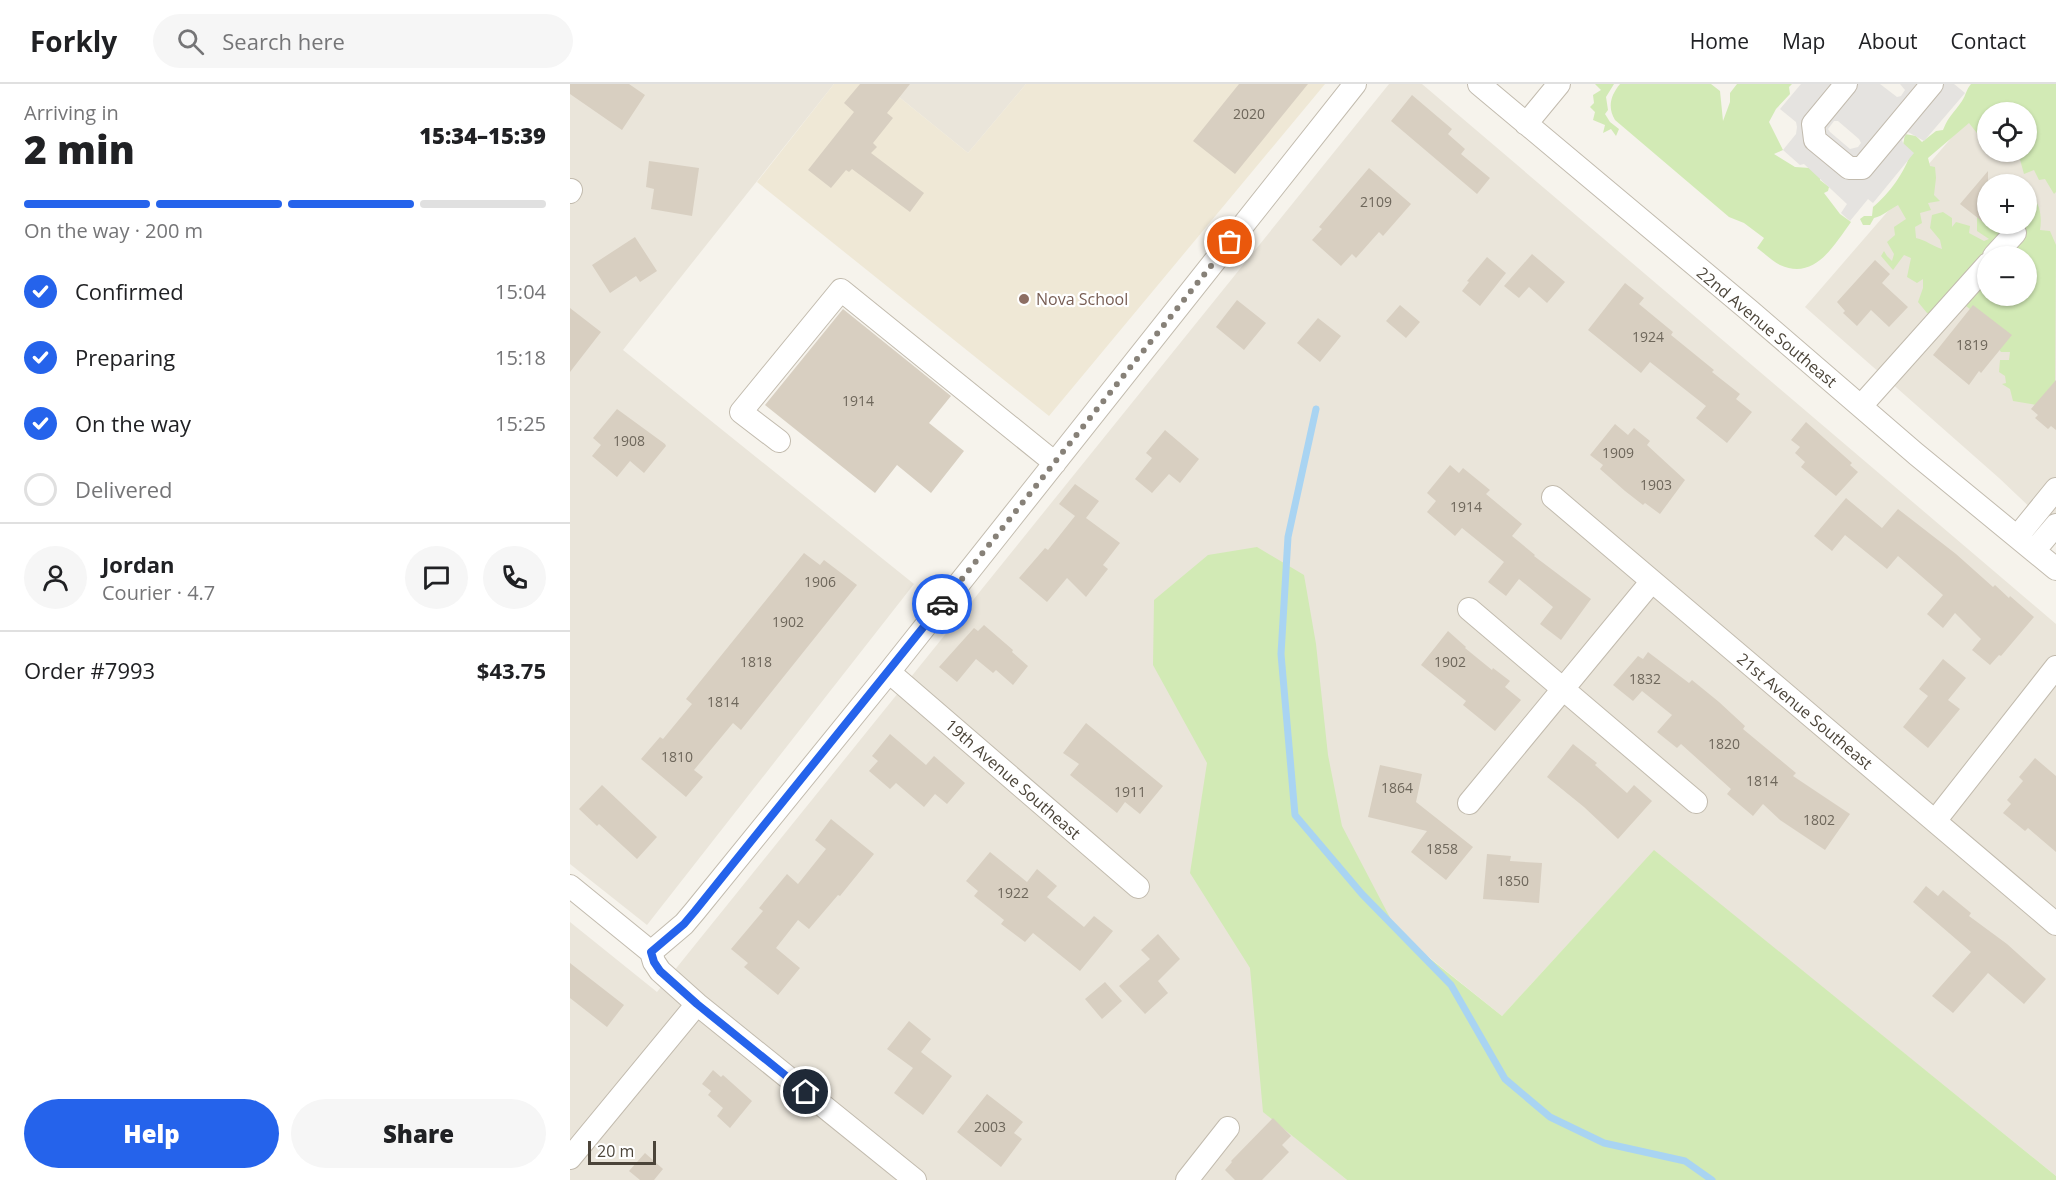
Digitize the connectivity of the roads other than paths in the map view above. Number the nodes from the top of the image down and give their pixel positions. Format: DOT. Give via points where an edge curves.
graph roads {
  1 [pos="1355,84"];
  2 [pos="1479,84"];
  3 [pos="1558,84"];
  4 [pos="1846,84"];
  5 [pos="1932,84"];
  6 [pos="1526,124"];
  7 [pos="2014,234"];
  8 [pos="2003,246"];
  9 [pos="1977,276"];
  10 [pos="1861,406"];
  11 [pos="779,441"];
  12 [pos="1055,463"];
  13 [pos="2056,489"];
  14 [pos="1553,497"];
  15 [pos="2056,525"];
  16 [pos="2026,544"];
  17 [pos="2056,569"];
  18 [pos="1652,581"];
  19 [pos="1469,609"];
  20 [pos="2056,667"];
  21 [pos="889,672"];
  22 [pos="1564,688"];
  23 [pos="1696,802"];
  24 [pos="1469,803"];
  25 [pos="1935,821"];
  26 [pos="570,886"];
  27 [pos="1138,887"];
  28 [pos="2056,924"];
  29 [pos="651,952"];
  30 [pos="697,1004"];
  31 [pos="1228,1128"];
  32 [pos="570,1158"];
  33 [pos="915,1180"];
  34 [pos="1187,1180"];
  1 -- 12 [label="street"];
  2 -- 6 [label="street, 22nd Avenue Southeast"];
  3 -- 6 [label="street"];
  4 -- 5 [label="street" via="1813,124 1815,140 1849,168 1862,168"];
  6 -- 10 [label="street, 22nd Avenue Southeast"];
  7 -- 8 [label="street"];
  9 -- 10 [label="street"];
  10 -- 16 [label="street, 22nd Avenue Southeast"];
  11 -- 12 [label="street" via="741,412 841,291"];
  12 -- 21 [label="street"];
  13 -- 16 [label="street"];
  14 -- 18 [label="street, 21st Avenue Southeast"];
  15 -- 16 [label="street"];
  16 -- 17 [label="street, 22nd Avenue Southeast"];
  18 -- 22 [label="street"];
  18 -- 25 [label="street, 21st Avenue Southeast"];
  19 -- 22 [label="street"];
  20 -- 25 [label="street"];
  21 -- 27 [label="street, 19th Avenue Southeast"];
  21 -- 29 [label="street" via="684,924"];
  22 -- 23 [label="street"];
  22 -- 24 [label="street"];
  25 -- 28 [label="street, 21st Avenue Southeast"];
  26 -- 29 [label="street"];
  29 -- 30 [label="street" via="660,971"];
  30 -- 32 [label="street"];
  30 -- 33 [label="street"];
  31 -- 34 [label="street"];
}
